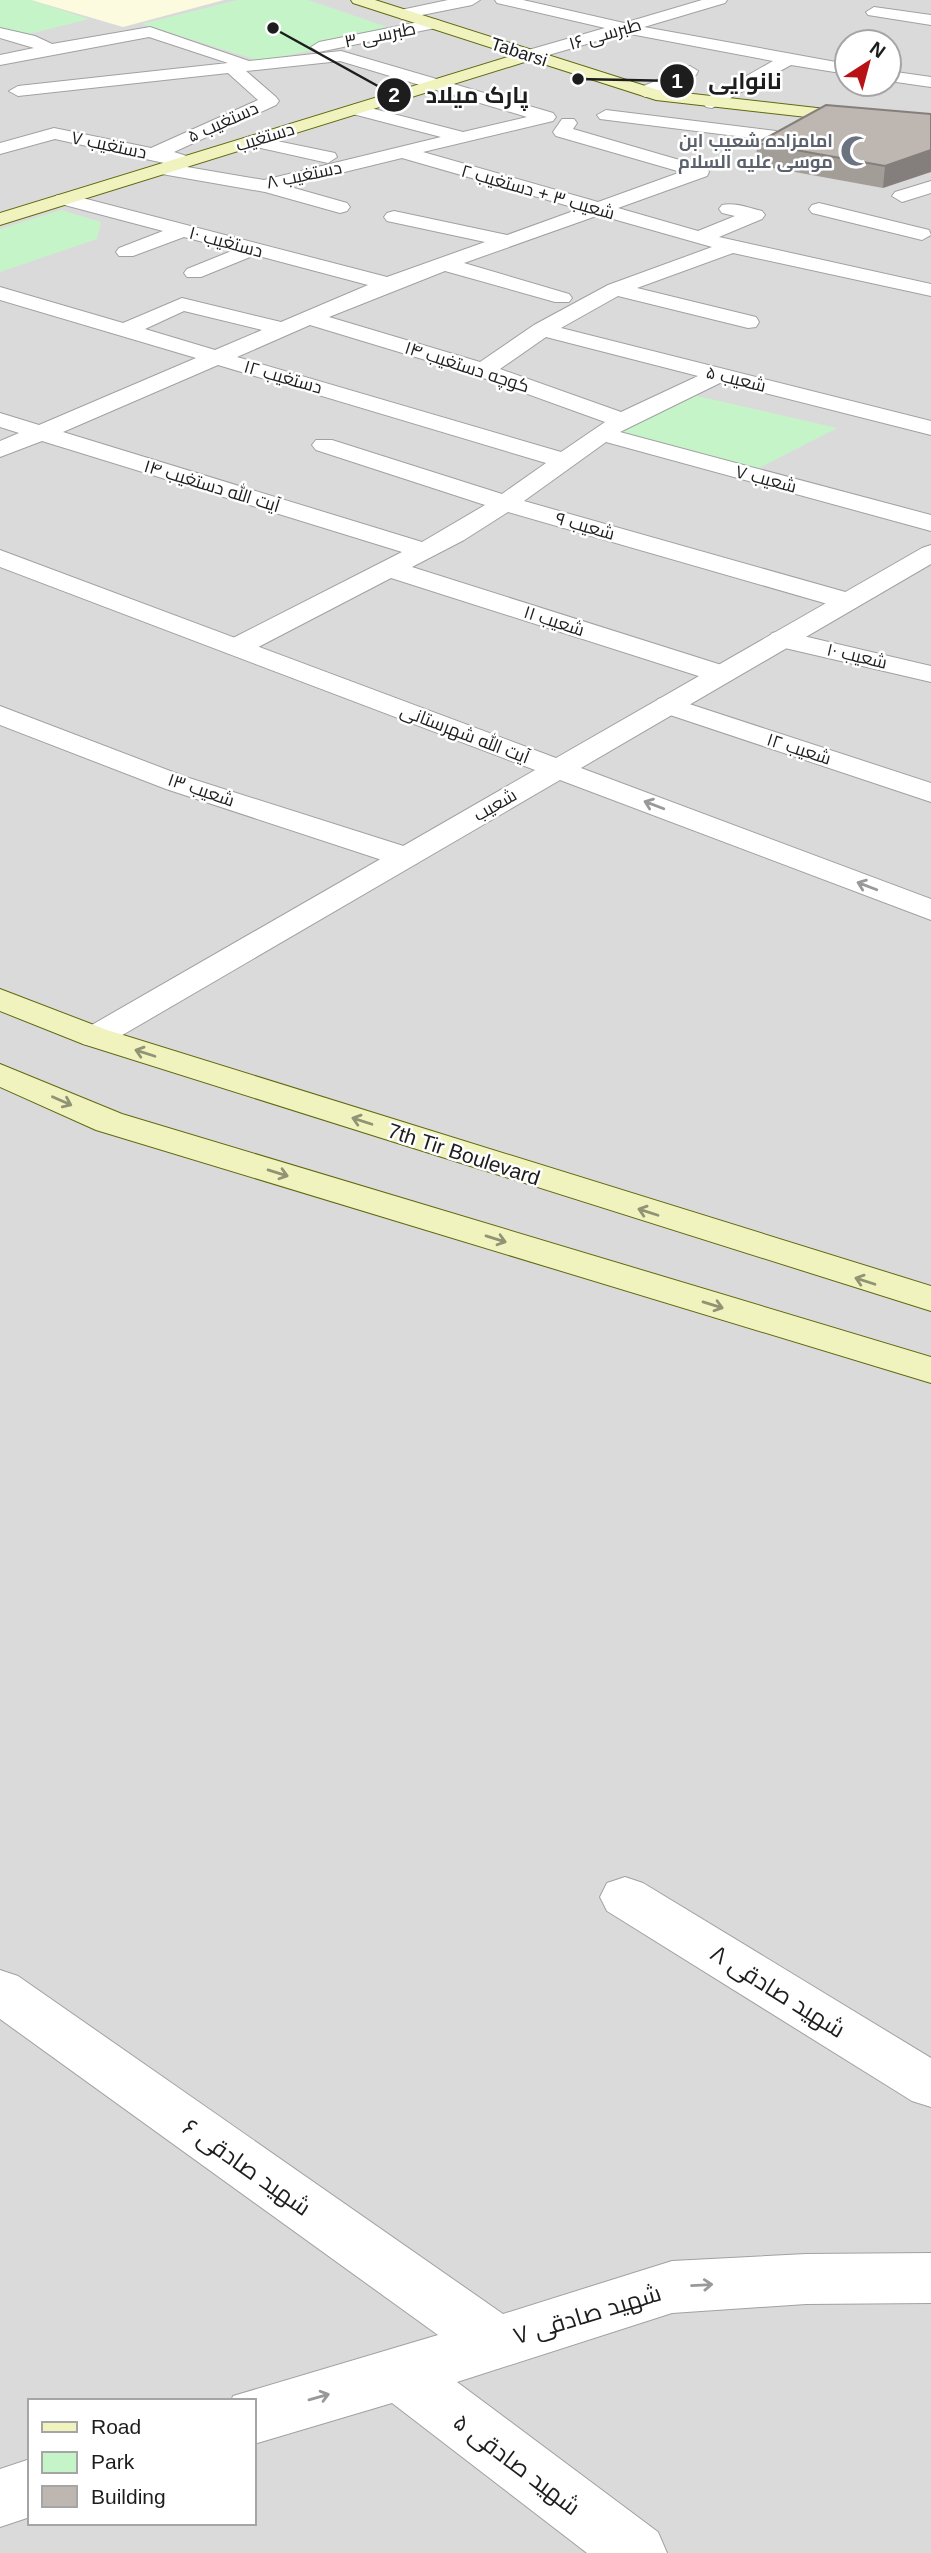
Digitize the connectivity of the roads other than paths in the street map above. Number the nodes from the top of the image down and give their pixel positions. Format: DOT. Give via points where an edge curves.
graph roads {
  1 [pos="359,0"];
  2 [pos="472,0"];
  3 [pos="503,0"];
  4 [pos="719,0"];
  5 [pos="890,0"];
  6 [pos="874,12"];
  7 [pos="402,14"];
  8 [pos="857,18"];
  9 [pos="931,20"];
  10 [pos="434,24"];
  11 [pos="621,29"];
  12 [pos="0,33"];
  13 [pos="81,44"];
  14 [pos="50,49"];
  15 [pos="531,55"];
  16 [pos="789,59"];
  17 [pos="0,60"];
  18 [pos="103,61"];
  19 [pos="244,66"];
  20 [pos="833,67"];
  21 [pos="690,71"];
  22 [pos="930,72"];
  23 [pos="903,75"];
  24 [pos="437,84"];
  25 [pos="18,91"];
  26 [pos="645,92"];
  27 [pos="678,100"];
  28 [pos="356,101"];
  29 [pos="712,103"];
  30 [pos="547,117"];
  31 [pos="587,119"];
  32 [pos="931,126"];
  33 [pos="12,129"];
  34 [pos="776,136"];
  35 [pos="464,137"];
  36 [pos="37,138"];
  37 [pos="253,141"];
  38 [pos="0,149"];
  39 [pos="402,152"];
  40 [pos="328,157"];
  41 [pos="176,164"];
  42 [pos="264,186"];
  43 [pos="931,187"];
  44 [pos="64,200"];
  45 [pos="931,204"];
  46 [pos="340,207"];
  47 [pos="597,209"];
  48 [pos="729,209"];
  49 [pos="819,209"];
  50 [pos="2,217"];
  51 [pos="394,217"];
  52 [pos="183,230"];
  53 [pos="699,238"];
  54 [pos="928,238"];
  55 [pos="508,241"];
  56 [pos="894,245"];
  57 [pos="732,247"];
  58 [pos="253,249"];
  59 [pos="126,252"];
  60 [pos="861,258"];
  61 [pos="444,264"];
  62 [pos="836,269"];
  63 [pos="194,273"];
  64 [pos="388,284"];
  65 [pos="615,289"];
  66 [pos="931,290"];
  67 [pos="0,293"];
  68 [pos="562,298"];
  69 [pos="310,318"];
  70 [pos="748,322"];
  71 [pos="283,329"];
  72 [pos="125,330"];
  73 [pos="542,330"];
  74 [pos="216,358"];
  75 [pos="483,370"];
  76 [pos="719,375"];
  77 [pos="0,420"];
  78 [pos="612,427"];
  79 [pos="931,428"];
  80 [pos="41,432"];
  81 [pos="324,445"];
  82 [pos="0,450"];
  83 [pos="565,461"];
  84 [pos="505,503"];
  85 [pos="931,523"];
  86 [pos="425,551"];
  87 [pos="0,558"];
  88 [pos="925,561"];
  89 [pos="387,568"];
  90 [pos="847,601"];
  91 [pos="782,639"];
  92 [pos="237,648"];
  93 [pos="721,674"];
  94 [pos="931,674"];
  95 [pos="668,705"];
  96 [pos="0,715"];
  97 [pos="557,769"];
  98 [pos="931,793"];
  99 [pos="405,857"];
  100 [pos="928,905"];
  101 [pos="0,999"];
  102 [pos="95,1037"];
  103 [pos="0,1074"];
  104 [pos="931,1299"];
  105 [pos="931,1370"];
  106 [pos="625,1897"];
  107 [pos="0,1991"];
  108 [pos="931,2085"];
  109 [pos="931,2278"];
  110 [pos="495,2342"];
  111 [pos="399,2374"];
  112 [pos="256,2415"];
  113 [pos="28,2489"];
  114 [pos="0,2498"];
  115 [pos="636,2553"];
  1 -- 7 [label="main road, Tabarsi"];
  2 -- 7 [label="street"];
  3 -- 11 [label="street"];
  4 -- 11 [label="street, طبرسی ۱۶"];
  5 -- 6 [label="street"];
  6 -- 8 [label="street"];
  6 -- 9 [label="street"];
  7 -- 10 [label="main road, Tabarsi"];
  10 -- 15 [label="main road, Tabarsi"];
  10 -- 19 [label="street, طبرسی ۳"];
  11 -- 15 [label="street, طبرسی ۱۶"];
  11 -- 16 [label="street"];
  12 -- 14 [label="street"];
  13 -- 14 [label="street"];
  13 -- 18 [label="street"];
  13 -- 19 [label="street" via="150,32"];
  14 -- 17 [label="street"];
  15 -- 24 [label="main road, دستغیب"];
  15 -- 26 [label="main road, Tabarsi"];
  16 -- 20 [label="street"];
  16 -- 29 [label="street"];
  19 -- 24 [label="street" via="341,56"];
  19 -- 25 [label="street"];
  19 -- 41 [label="street, دستغیب ۵" via="271,101 158,152"];
  21 -- 26 [label="street"];
  22 -- 23 [label="street"];
  24 -- 28 [label="main road, دستغیب" via="391,99"];
  24 -- 30 [label="street"];
  26 -- 27 [label="main road, Tabarsi"];
  27 -- 29 [label="main road, Tabarsi"];
  27 -- 31 [label="street"];
  28 -- 35 [label="street"];
  28 -- 37 [label="main road, دستغیب"];
  29 -- 32 [label="main road, Tabarsi"];
  30 -- 31 [label="street"];
  30 -- 35 [label="street, شعیب ۳ + دستغیب ۲"];
  31 -- 34 [label="street"];
  31 -- 47 [label="street" via="562,132 700,172"];
  33 -- 36 [label="street"];
  35 -- 39 [label="street, شعیب ۳ + دستغیب ۲"];
  36 -- 38 [label="street, دستغیب ۷"];
  36 -- 41 [label="street, دستغیب ۷" via="54,133"];
  37 -- 40 [label="street"];
  37 -- 41 [label="main road, دستغیب"];
  39 -- 42 [label="street, دستغیب ۸"];
  39 -- 47 [label="street, شعیب ۳ + دستغیب ۲"];
  41 -- 42 [label="street, دستغیب ۸"];
  41 -- 44 [label="main road, دستغیب"];
  42 -- 46 [label="street"];
  43 -- 45 [label="street" via="902,196"];
  44 -- 50 [label="main road, دستغیب"];
  44 -- 52 [label="street, دستغیب ۱۰"];
  47 -- 53 [label="street, شعیب ۳ + دستغیب ۲"];
  47 -- 55 [label="street"];
  48 -- 53 [label="street" via="755,215"];
  49 -- 54 [label="street"];
  51 -- 55 [label="street"];
  52 -- 58 [label="street, دستغیب ۱۰"];
  52 -- 59 [label="street"];
  53 -- 57 [label="street, شعیب ۳ + دستغیب ۲"];
  54 -- 56 [label="street"];
  55 -- 61 [label="street"];
  57 -- 62 [label="street, شعیب ۳ + دستغیب ۲"];
  57 -- 65 [label="street"];
  58 -- 63 [label="street"];
  58 -- 64 [label="street, دستغیب ۱۰"];
  60 -- 62 [label="street"];
  61 -- 64 [label="street"];
  61 -- 68 [label="street"];
  62 -- 66 [label="street, شعیب ۳ + دستغیب ۲"];
  64 -- 69 [label="street"];
  65 -- 70 [label="street"];
  65 -- 73 [label="street"];
  67 -- 72 [label="street, دستغیب ۱۲"];
  69 -- 71 [label="street"];
  69 -- 75 [label="street, کوچه دستغیب ۱۴"];
  71 -- 72 [label="street" via="183,304"];
  71 -- 74 [label="street"];
  72 -- 74 [label="street, دستغیب ۱۲"];
  73 -- 75 [label="street"];
  73 -- 76 [label="street, شعیب ۵"];
  74 -- 80 [label="street"];
  74 -- 83 [label="street, دستغیب ۱۲"];
  75 -- 78 [label="street, کوچه دستغیب ۱۴"];
  76 -- 78 [label="street"];
  76 -- 79 [label="street, شعیب ۵"];
  77 -- 80 [label="street, آیت الله دستغیب ۱۴"];
  78 -- 83 [label="street"];
  78 -- 85 [label="street, شعیب ۷"];
  80 -- 82 [label="street"];
  80 -- 86 [label="street, آیت الله دستغیب ۱۴"];
  81 -- 84 [label="street, شعیب ۹"];
  83 -- 84 [label="street"];
  84 -- 86 [label="street"];
  84 -- 90 [label="street, شعیب ۹"];
  86 -- 89 [label="street"];
  87 -- 92 [label="street, آیت الله شهرستانی"];
  88 -- 90 [label="street, شعیب"];
  89 -- 92 [label="street"];
  89 -- 93 [label="street, شعیب ۱۱"];
  90 -- 91 [label="street, شعیب"];
  91 -- 93 [label="street, شعیب"];
  91 -- 94 [label="street, شعیب ۱۰"];
  92 -- 97 [label="street, آیت الله شهرستانی"];
  93 -- 95 [label="street, شعیب"];
  95 -- 97 [label="street, شعیب"];
  95 -- 98 [label="street, شعیب ۱۲"];
  96 -- 99 [label="street, شعیب ۱۳" via="176,783"];
  97 -- 99 [label="street, شعیب"];
  100 -- 97 [label="street, آیت الله شهرستانی, one-way"];
  99 -- 102 [label="street, شعیب"];
  101 -- 102 [label="main road, 7th Tir Boulevard"];
  104 -- 102 [label="main road, 7th Tir Boulevard, one-way"];
  103 -- 105 [label="main road, one-way" via="109,1122"];
  106 -- 108 [label="street, شهید صادقی ۸"];
  107 -- 110 [label="street, شهید صادقی ۶"];
  110 -- 109 [label="street, شهید صادقی ۷, one-way" via="672,2287"];
  110 -- 111 [label="street, شهید صادقی ۷"];
  112 -- 111 [label="street, شهید صادقی ۷, one-way"];
  111 -- 115 [label="street, شهید صادقی ۵"];
  113 -- 114 [label="street"];
}
